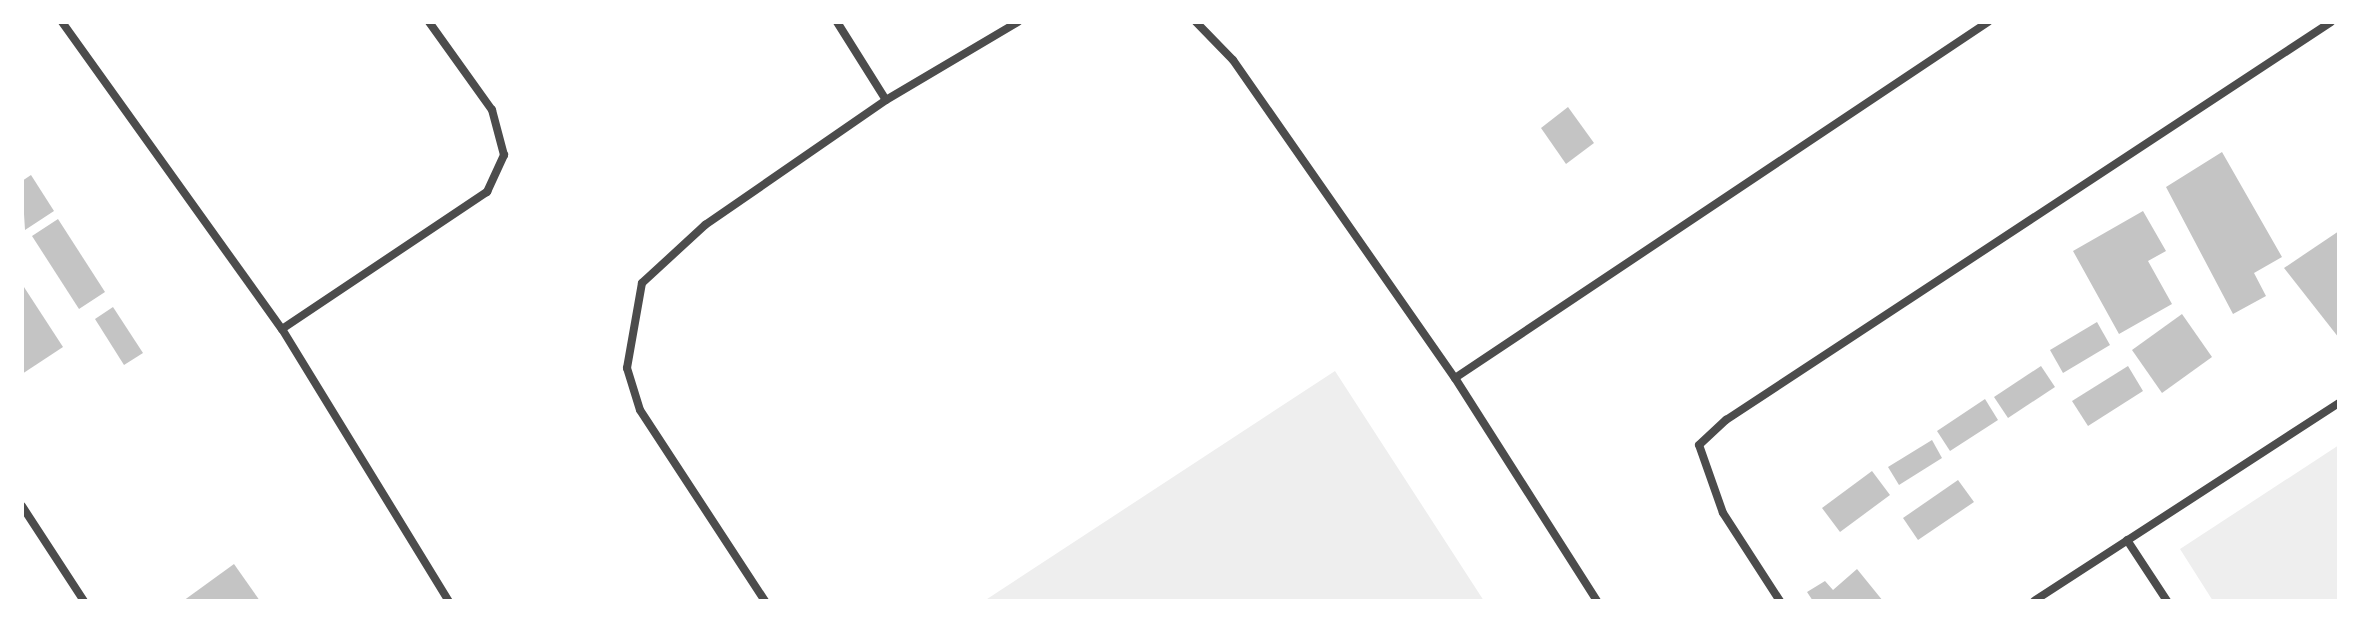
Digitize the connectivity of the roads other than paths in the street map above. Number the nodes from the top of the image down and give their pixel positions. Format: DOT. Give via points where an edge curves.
graph roads {
  1 [pos="62,22"];
  2 [pos="429,22"];
  3 [pos="837,22"];
  4 [pos="1018,22"];
  5 [pos="1196,22"];
  6 [pos="1988,22"];
  7 [pos="2331,22"];
  8 [pos="886,100"];
  9 [pos="282,329"];
  10 [pos="1455,378"];
  11 [pos="2339,403"];
  12 [pos="22,506"];
  13 [pos="2127,540"];
  14 [pos="84,601"];
  15 [pos="449,601"];
  16 [pos="765,601"];
  17 [pos="1597,601"];
  18 [pos="1780,601"];
  19 [pos="2034,601"];
  20 [pos="2167,601"];
  1 -- 9 [label="street"];
  2 -- 9 [label="street" via="492,110 504,155 487,192"];
  3 -- 8 [label="street"];
  4 -- 8 [label="street"];
  5 -- 10 [label="street" via="1233,60"];
  6 -- 10 [label="street"];
  7 -- 18 [label="street" via="1726,420 1699,445 1723,513"];
  8 -- 16 [label="street" via="705,225 642,283 628,332 627,368 640,410"];
  9 -- 15 [label="street"];
  10 -- 17 [label="street"];
  11 -- 13 [label="street"];
  12 -- 14 [label="street"];
  13 -- 19 [label="street"];
  13 -- 20 [label="street"];
}
